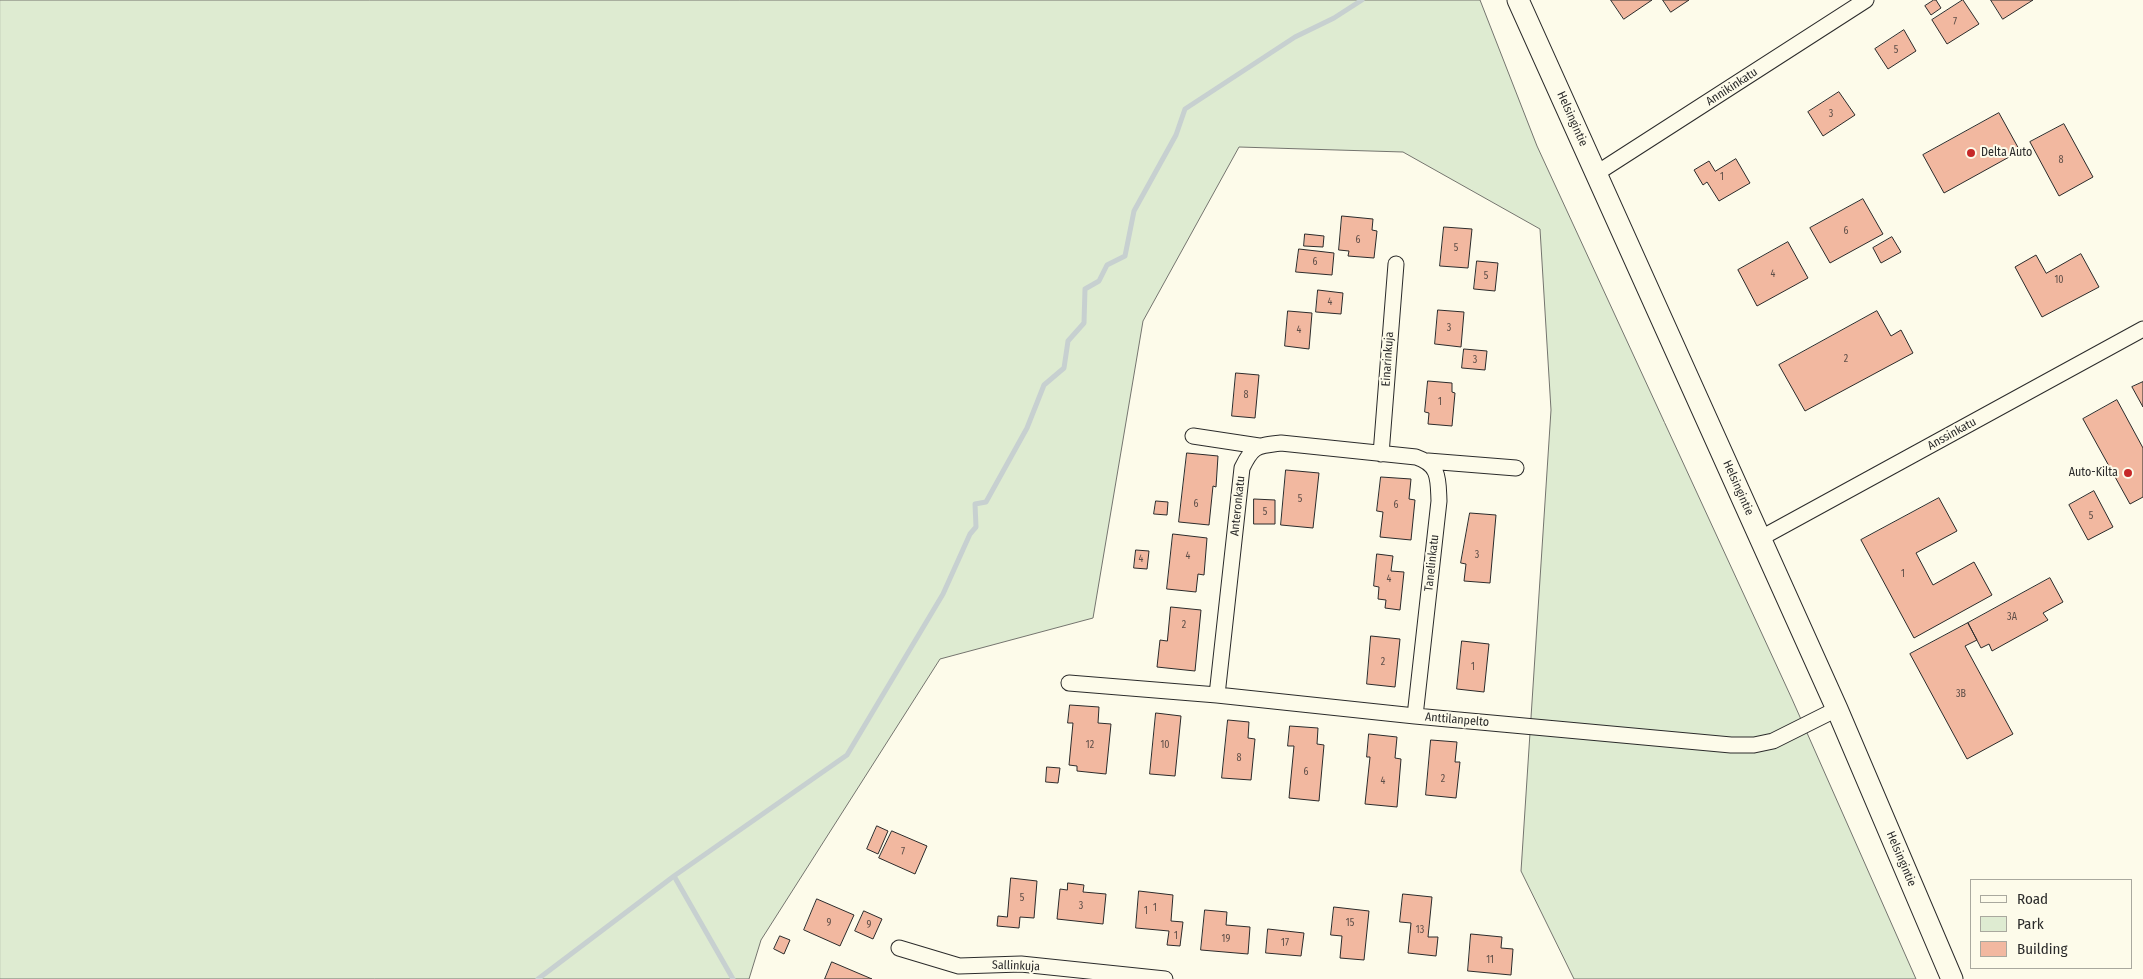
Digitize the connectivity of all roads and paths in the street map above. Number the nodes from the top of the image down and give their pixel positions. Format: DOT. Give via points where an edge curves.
graph roads {
  1 [pos="1518,0"];
  2 [pos="1866,0"];
  3 [pos="1597,173"];
  4 [pos="1396,264"];
  5 [pos="2143,329"];
  6 [pos="1193,436"];
  7 [pos="1259,446"];
  8 [pos="1381,454"];
  9 [pos="1428,461"];
  10 [pos="1516,468"];
  11 [pos="1761,538"];
  12 [pos="1069,683"];
  13 [pos="1217,694"];
  14 [pos="1837,709"];
  15 [pos="1414,716"];
  16 [pos="899,948"];
  17 [pos="1165,979"];
  18 [pos="1952,979"];
  1 -- 3 [label="main road, Helsingintie"];
  2 -- 3 [label="street, Annikinkatu"];
  3 -- 11 [label="main road, Helsingintie"];
  4 -- 8 [label="street, Einarinkuja"];
  5 -- 11 [label="street, Anssinkatu"];
  6 -- 7 [label="street"];
  7 -- 8 [label="street" via="1281,444"];
  7 -- 13 [label="street, Anteronkatu" via="1248,456 1242,468"];
  8 -- 9 [label="street"];
  9 -- 10 [label="street"];
  9 -- 15 [label="street, Tanelinkatu" via="1438,477 1439,501"];
  11 -- 14 [label="main road, Helsingintie"];
  12 -- 13 [label="street, Anttilanpelto"];
  13 -- 15 [label="street, Anttilanpelto"];
  14 -- 15 [label="street, Anttilanpelto" via="1773,741 1754,745"];
  14 -- 18 [label="main road, Helsingintie"];
  16 -- 17 [label="street, Sallinkuja" via="959,966 1021,964"];
}
